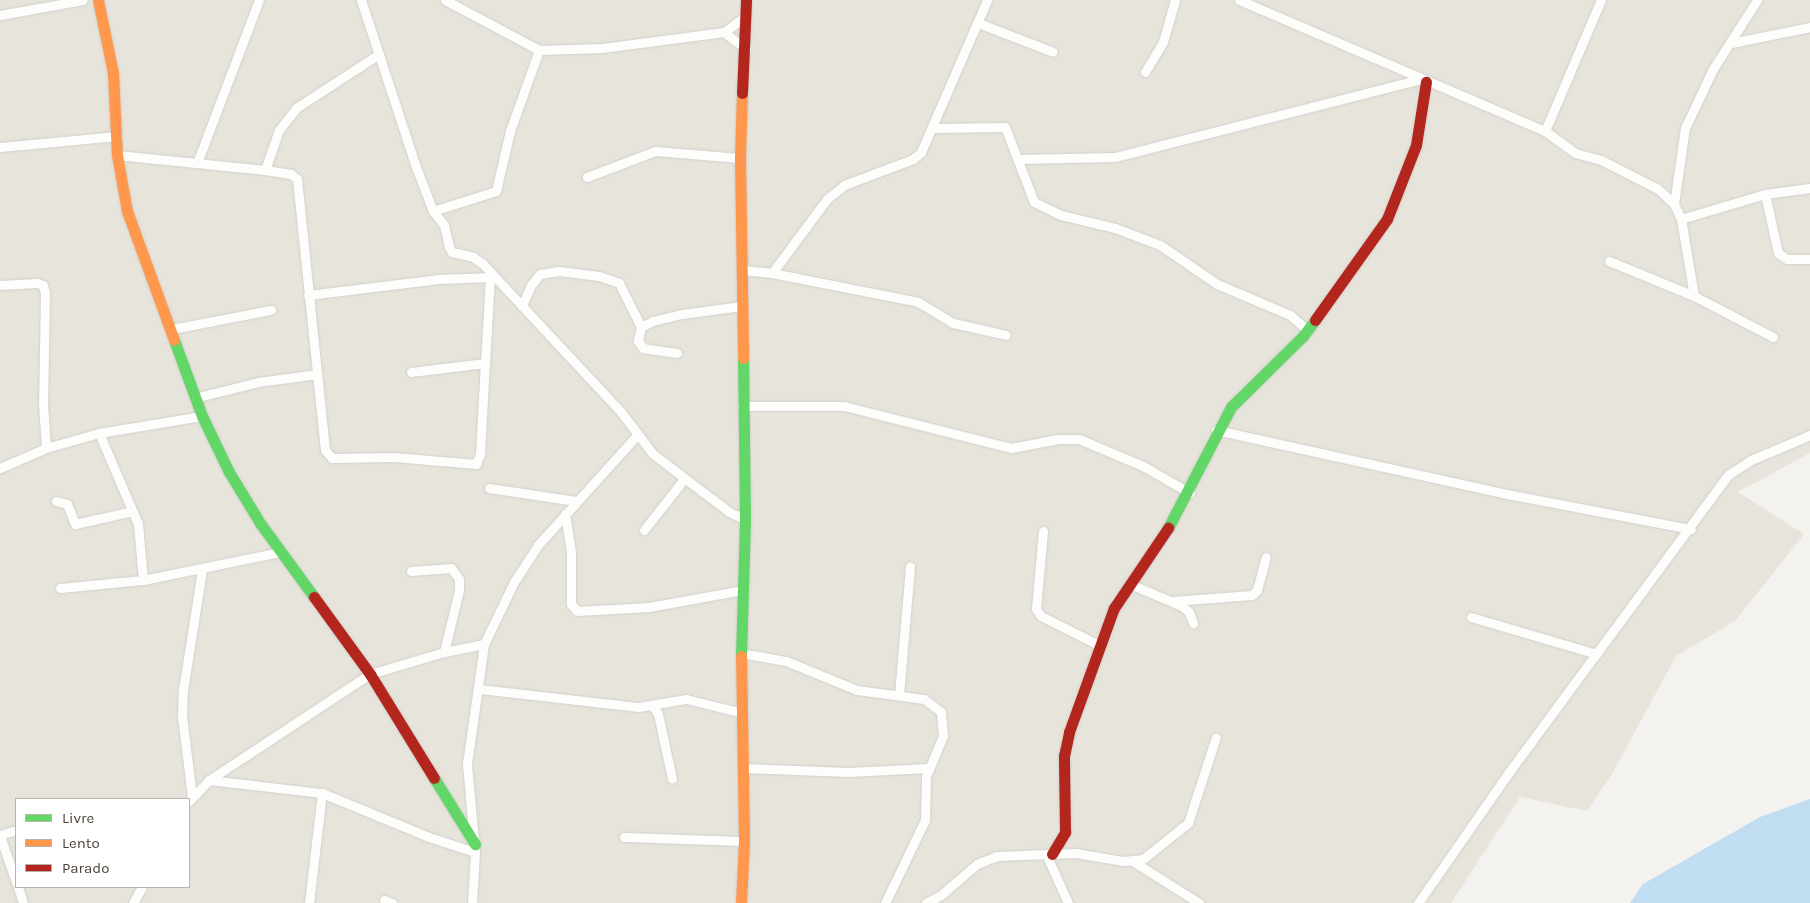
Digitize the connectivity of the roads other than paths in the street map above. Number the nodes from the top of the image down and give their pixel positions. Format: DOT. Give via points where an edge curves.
graph roads {
  1 [pos="84,0"];
  2 [pos="98,0"];
  3 [pos="259,0"];
  4 [pos="361,0"];
  5 [pos="445,0"];
  6 [pos="746,0"];
  7 [pos="987,0"];
  8 [pos="1175,0"];
  9 [pos="1239,0"];
  10 [pos="1602,0"];
  11 [pos="1757,0"];
  12 [pos="0,15"];
  13 [pos="746,16"];
  14 [pos="978,23"];
  15 [pos="1810,27"];
  16 [pos="724,32"];
  17 [pos="1732,43"];
  18 [pos="539,50"];
  19 [pos="746,50"];
  20 [pos="1052,52"];
  21 [pos="379,54"];
  22 [pos="1145,72"];
  23 [pos="1424,80"];
  24 [pos="934,128"];
  25 [pos="1545,131"];
  26 [pos="116,136"];
  27 [pos="0,147"];
  28 [pos="117,155"];
  29 [pos="740,158"];
  30 [pos="1018,159"];
  31 [pos="197,163"];
  32 [pos="265,170"];
  33 [pos="587,177"];
  34 [pos="1810,188"];
  35 [pos="1765,194"];
  36 [pos="1674,204"];
  37 [pos="433,211"];
  38 [pos="1681,219"];
  39 [pos="1810,260"];
  40 [pos="1609,261"];
  41 [pos="743,270"];
  42 [pos="772,273"];
  43 [pos="492,277"];
  44 [pos="0,285"];
  45 [pos="308,295"];
  46 [pos="1694,296"];
  47 [pos="522,306"];
  48 [pos="740,306"];
  49 [pos="271,310"];
  50 [pos="641,327"];
  51 [pos="172,329"];
  52 [pos="1307,330"];
  53 [pos="1006,335"];
  54 [pos="1773,337"];
  55 [pos="677,353"];
  56 [pos="485,363"];
  57 [pos="411,372"];
  58 [pos="317,374"];
  59 [pos="194,398"];
  60 [pos="742,406"];
  61 [pos="202,416"];
  62 [pos="1216,430"];
  63 [pos="99,433"];
  64 [pos="638,434"];
  65 [pos="1810,435"];
  66 [pos="46,448"];
  67 [pos="0,468"];
  68 [pos="684,479"];
  69 [pos="489,488"];
  70 [pos="1190,493"];
  71 [pos="56,501"];
  72 [pos="576,502"];
  73 [pos="133,511"];
  74 [pos="564,514"];
  75 [pos="745,519"];
  76 [pos="1690,529"];
  77 [pos="644,530"];
  78 [pos="1043,531"];
  79 [pos="279,552"];
  80 [pos="1266,557"];
  81 [pos="910,566"];
  82 [pos="202,570"];
  83 [pos="411,571"];
  84 [pos="143,580"];
  85 [pos="1130,584"];
  86 [pos="60,588"];
  87 [pos="742,590"];
  88 [pos="1172,601"];
  89 [pos="1470,617"];
  90 [pos="1193,623"];
  91 [pos="484,644"];
  92 [pos="1099,645"];
  93 [pos="444,652"];
  94 [pos="740,652"];
  95 [pos="1597,654"];
  96 [pos="370,674"];
  97 [pos="480,689"];
  98 [pos="899,696"];
  99 [pos="652,705"];
  100 [pos="743,713"];
  101 [pos="1216,737"];
  102 [pos="744,768"];
  103 [pos="928,768"];
  104 [pos="672,779"];
  105 [pos="209,780"];
  106 [pos="322,793"];
  107 [pos="190,798"];
  108 [pos="190,799"];
  109 [pos="15,830"];
  110 [pos="0,835"];
  111 [pos="624,837"];
  112 [pos="744,842"];
  113 [pos="475,848"];
  114 [pos="1049,854"];
  115 [pos="1134,862"];
  116 [pos="15,879"];
  117 [pos="18,888"];
  118 [pos="141,888"];
  119 [pos="23,903"];
  120 [pos="133,903"];
  121 [pos="309,903"];
  122 [pos="472,903"];
  123 [pos="741,903"];
  124 [pos="885,903"];
  125 [pos="926,903"];
  126 [pos="1068,903"];
  127 [pos="1199,903"];
  128 [pos="1418,903"];
  1 -- 12 [label="street"];
  2 -- 26 [label="street" via="113,74"];
  3 -- 31 [label="street"];
  4 -- 21 [label="street"];
  5 -- 18 [label="street"];
  6 -- 13 [label="street"];
  7 -- 14 [label="street"];
  8 -- 22 [label="street" via="1163,42"];
  9 -- 23 [label="street"];
  10 -- 25 [label="street"];
  11 -- 17 [label="street"];
  13 -- 16 [label="street"];
  13 -- 19 [label="street"];
  14 -- 20 [label="street"];
  14 -- 24 [label="street"];
  15 -- 17 [label="street"];
  16 -- 18 [label="street" via="592,49"];
  16 -- 19 [label="street"];
  17 -- 36 [label="street" via="1713,69 1685,128"];
  18 -- 37 [label="street" via="510,131 496,191"];
  19 -- 29 [label="street"];
  21 -- 32 [label="street" via="296,108 279,130"];
  21 -- 37 [label="street"];
  23 -- 25 [label="street"];
  23 -- 30 [label="street" via="1115,157"];
  23 -- 52 [label="street" via="1416,145 1387,219"];
  24 -- 30 [label="street" via="1005,127"];
  24 -- 42 [label="street" via="921,152 913,159 859,177 827,199"];
  25 -- 36 [label="street" via="1575,153 1601,160 1658,189"];
  26 -- 27 [label="street"];
  26 -- 28 [label="street"];
  28 -- 31 [label="street"];
  28 -- 51 [label="street" via="127,211"];
  29 -- 33 [label="street" via="655,151"];
  29 -- 41 [label="street"];
  30 -- 52 [label="street" via="1034,202 1061,215 1115,228 1160,245 1218,284 1290,315"];
  31 -- 32 [label="street"];
  32 -- 45 [label="street" via="291,174 297,179"];
  34 -- 35 [label="street"];
  35 -- 38 [label="street"];
  35 -- 39 [label="street" via="1778,253 1787,259"];
  36 -- 38 [label="street"];
  37 -- 43 [label="street" via="444,225 452,252 478,260"];
  38 -- 46 [label="street"];
  40 -- 46 [label="street"];
  41 -- 42 [label="street"];
  41 -- 48 [label="street"];
  42 -- 53 [label="street" via="918,302 953,323"];
  43 -- 45 [label="street" via="439,279"];
  43 -- 47 [label="street"];
  43 -- 56 [label="street"];
  44 -- 66 [label="street" via="43,285"];
  45 -- 58 [label="street"];
  46 -- 54 [label="street"];
  47 -- 50 [label="street" via="540,274 559,271 599,276 619,283"];
  47 -- 64 [label="street"];
  48 -- 50 [label="street" via="682,314"];
  48 -- 60 [label="street"];
  49 -- 51 [label="street"];
  50 -- 55 [label="street" via="638,341 643,348"];
  51 -- 59 [label="street"];
  52 -- 62 [label="street" via="1231,407"];
  56 -- 57 [label="street"];
  56 -- 58 [label="street" via="480,454 476,464 471,465 394,457 332,458 325,450"];
  58 -- 59 [label="street" via="258,382"];
  59 -- 61 [label="street"];
  60 -- 70 [label="street" via="844,406 1011,448 1058,439 1079,439 1143,466"];
  60 -- 75 [label="street"];
  61 -- 63 [label="street"];
  61 -- 79 [label="street" via="229,472"];
  62 -- 70 [label="street"];
  62 -- 76 [label="street" via="1503,493"];
  63 -- 66 [label="street"];
  63 -- 73 [label="street"];
  64 -- 68 [label="street" via="653,454"];
  64 -- 72 [label="street"];
  65 -- 76 [label="street" via="1736,468"];
  66 -- 67 [label="street"];
  68 -- 75 [label="street" via="729,512"];
  68 -- 77 [label="street"];
  69 -- 72 [label="street"];
  70 -- 85 [label="street"];
  71 -- 73 [label="street" via="67,504 76,524"];
  72 -- 74 [label="street"];
  73 -- 84 [label="street" via="139,533"];
  74 -- 87 [label="street" via="571,552 573,609 649,607"];
  74 -- 91 [label="street" via="523,565"];
  75 -- 87 [label="street"];
  76 -- 95 [label="street"];
  78 -- 92 [label="street" via="1036,609 1040,616"];
  79 -- 82 [label="street"];
  79 -- 96 [label="street" via="315,596"];
  80 -- 88 [label="street" via="1257,590 1252,595"];
  81 -- 98 [label="street"];
  82 -- 84 [label="street"];
  82 -- 107 [label="street" via="183,690 182,714"];
  83 -- 93 [label="street" via="451,568 459,579"];
  84 -- 86 [label="street"];
  85 -- 88 [label="street"];
  85 -- 92 [label="street" via="1114,608"];
  87 -- 94 [label="street"];
  88 -- 90 [label="street" via="1189,612"];
  89 -- 95 [label="street"];
  91 -- 93 [label="street"];
  91 -- 97 [label="street"];
  92 -- 114 [label="street" via="1064,756 1065,832"];
  93 -- 96 [label="street"];
  94 -- 98 [label="street" via="786,661 857,690"];
  94 -- 100 [label="street"];
  95 -- 128 [label="street" via="1509,772"];
  96 -- 105 [label="street"];
  96 -- 113 [label="street"];
  97 -- 99 [label="street" via="590,704"];
  97 -- 113 [label="street" via="467,764"];
  98 -- 103 [label="street" via="924,698 941,712 943,736"];
  99 -- 100 [label="street" via="686,699"];
  99 -- 104 [label="street" via="658,714"];
  100 -- 102 [label="street"];
  101 -- 115 [label="street" via="1188,823 1143,859"];
  102 -- 103 [label="street" via="870,772"];
  102 -- 112 [label="street"];
  103 -- 124 [label="street" via="925,820"];
  105 -- 106 [label="street"];
  105 -- 108 [label="street"];
  106 -- 113 [label="street" via="429,837"];
  106 -- 121 [label="street"];
  109 -- 110 [label="street"];
  110 -- 116 [label="street"];
  111 -- 112 [label="street"];
  112 -- 123 [label="street"];
  113 -- 122 [label="street"];
  114 -- 115 [label="street" via="1076,853"];
  114 -- 125 [label="street" via="985,859 941,896"];
  114 -- 126 [label="street"];
  115 -- 127 [label="street"];
  117 -- 119 [label="street"];
  118 -- 120 [label="street"];
}
